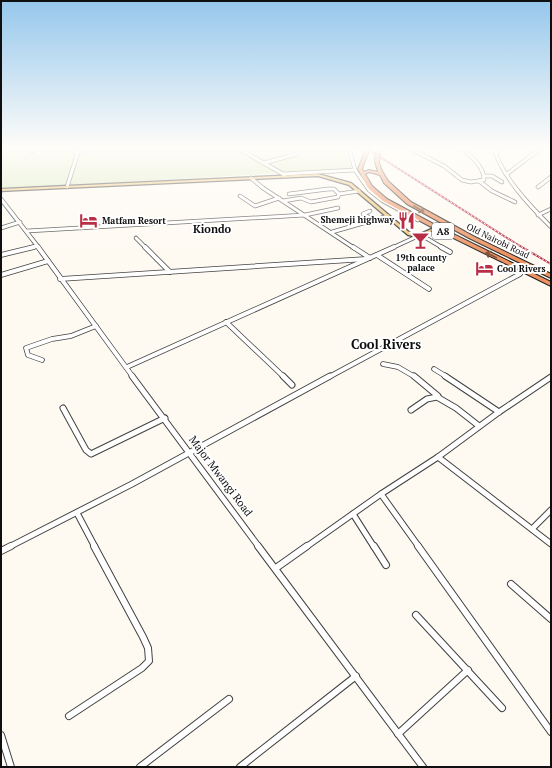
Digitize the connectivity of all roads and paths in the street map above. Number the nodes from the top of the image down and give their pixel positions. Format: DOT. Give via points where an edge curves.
graph roads {
  1 [pos="68,184"];
  2 [pos="132,184"];
  3 [pos="258,184"];
  4 [pos="348,184"];
  5 [pos="365,184"];
  6 [pos="368,184"];
  7 [pos="389,184"];
  8 [pos="483,184"];
  9 [pos="514,184"];
  10 [pos="542,184"];
  11 [pos="67,187"];
  12 [pos="538,187"];
  13 [pos="1,190"];
  14 [pos="359,191"];
  15 [pos="288,194"];
  16 [pos="339,194"];
  17 [pos="240,196"];
  18 [pos="1,199"];
  19 [pos="281,200"];
  20 [pos="514,202"];
  21 [pos="338,208"];
  22 [pos="551,209"];
  23 [pos="370,211"];
  24 [pos="305,215"];
  25 [pos="538,215"];
  26 [pos="388,216"];
  27 [pos="374,220"];
  28 [pos="418,220"];
  29 [pos="20,222"];
  30 [pos="551,227"];
  31 [pos="1,228"];
  32 [pos="437,228"];
  33 [pos="27,231"];
  34 [pos="332,232"];
  35 [pos="420,236"];
  36 [pos="136,238"];
  37 [pos="37,246"];
  38 [pos="450,252"];
  39 [pos="1,255"];
  40 [pos="377,255"];
  41 [pos="369,259"];
  42 [pos="48,261"];
  43 [pos="542,271"];
  44 [pos="170,272"];
  45 [pos="520,274"];
  46 [pos="1,275"];
  47 [pos="533,276"];
  48 [pos="551,276"];
  49 [pos="60,279"];
  50 [pos="551,284"];
  51 [pos="429,289"];
  52 [pos="226,322"];
  53 [pos="96,326"];
  54 [pos="42,360"];
  55 [pos="383,364"];
  56 [pos="127,367"];
  57 [pos="434,370"];
  58 [pos="551,377"];
  59 [pos="292,385"];
  60 [pos="440,397"];
  61 [pos="63,408"];
  62 [pos="411,410"];
  63 [pos="499,412"];
  64 [pos="165,418"];
  65 [pos="479,426"];
  66 [pos="191,453"];
  67 [pos="438,457"];
  68 [pos="381,494"];
  69 [pos="551,510"];
  70 [pos="77,513"];
  71 [pos="353,514"];
  72 [pos="532,529"];
  73 [pos="551,544"];
  74 [pos="1,551"];
  75 [pos="386,565"];
  76 [pos="276,568"];
  77 [pos="511,584"];
  78 [pos="416,615"];
  79 [pos="551,619"];
  80 [pos="468,670"];
  81 [pos="356,676"];
  82 [pos="229,699"];
  83 [pos="502,708"];
  84 [pos="69,716"];
  85 [pos="551,732"];
  86 [pos="398,734"];
  87 [pos="1,735"];
  88 [pos="11,767"];
  89 [pos="140,767"];
  90 [pos="240,767"];
  91 [pos="423,767"];
  1 -- 11 [label="street"];
  2 -- 11 [label="main road"];
  3 -- 19 [label="street"];
  4 -- 14 [label="main road"];
  5 -- 28 [label="street" via="383,201"];
  6 -- 32 [label="highway, Old Nairobi Road / A8" via="379,196"];
  7 -- 43 [label="highway, Old Nairobi Road / A8, one-way" via="415,207"];
  8 -- 20 [label="street"];
  9 -- 25 [label="street"];
  10 -- 12 [label="street"];
  11 -- 13 [label="main road"];
  14 -- 16 [label="street"];
  14 -- 26 [label="main road"];
  15 -- 16 [label="street" via="328,188"];
  16 -- 19 [label="street" via="338,197 311,202 301,198"];
  17 -- 19 [label="street" via="255,206"];
  18 -- 29 [label="street, Major Mwangi Road"];
  19 -- 24 [label="street"];
  21 -- 24 [label="street"];
  22 -- 25 [label="street"];
  23 -- 27 [label="street" via="363,214"];
  24 -- 33 [label="street"];
  24 -- 34 [label="street"];
  25 -- 30 [label="street"];
  26 -- 27 [label="street"];
  26 -- 35 [label="main road" via="404,230"];
  27 -- 34 [label="street"];
  29 -- 31 [label="street"];
  29 -- 33 [label="street, Major Mwangi Road"];
  32 -- 35 [label="main road"];
  47 -- 32 [label="highway, Old Nairobi Road / A8, one-way"];
  33 -- 37 [label="street, Major Mwangi Road"];
  34 -- 41 [label="street"];
  35 -- 38 [label="street"];
  35 -- 40 [label="street"];
  36 -- 44 [label="street"];
  37 -- 39 [label="street"];
  37 -- 42 [label="street, Major Mwangi Road"];
  40 -- 41 [label="street"];
  40 -- 51 [label="street"];
  41 -- 44 [label="street"];
  41 -- 52 [label="street"];
  42 -- 46 [label="street"];
  42 -- 49 [label="street, Major Mwangi Road"];
  43 -- 47 [label="highway"];
  43 -- 48 [label="highway, Old Nairobi Road / A8"];
  44 -- 49 [label="street"];
  45 -- 66 [label="street"];
  47 -- 50 [label="highway, Old Nairobi Road / A8"];
  49 -- 53 [label="street, Major Mwangi Road"];
  52 -- 56 [label="street"];
  52 -- 59 [label="street"];
  53 -- 54 [label="street" via="71,336 26,348 28,355"];
  53 -- 56 [label="street, Major Mwangi Road"];
  55 -- 60 [label="street" via="404,370"];
  56 -- 64 [label="street, Major Mwangi Road"];
  57 -- 63 [label="street"];
  58 -- 63 [label="street"];
  60 -- 62 [label="street" via="429,398"];
  60 -- 65 [label="street"];
  61 -- 64 [label="street" via="86,450 91,454"];
  63 -- 65 [label="street"];
  64 -- 66 [label="street, Major Mwangi Road"];
  65 -- 67 [label="street"];
  66 -- 70 [label="street"];
  66 -- 76 [label="street, Major Mwangi Road"];
  67 -- 68 [label="street"];
  67 -- 72 [label="street"];
  68 -- 71 [label="street"];
  68 -- 85 [label="street"];
  69 -- 72 [label="street"];
  70 -- 74 [label="street"];
  70 -- 84 [label="street" via="143,637 148,648 149,661"];
  71 -- 75 [label="street"];
  71 -- 76 [label="street"];
  72 -- 73 [label="street"];
  76 -- 81 [label="street, Major Mwangi Road"];
  77 -- 79 [label="street"];
  78 -- 80 [label="street"];
  80 -- 83 [label="street"];
  80 -- 86 [label="street"];
  81 -- 86 [label="street, Major Mwangi Road"];
  81 -- 90 [label="street"];
  82 -- 89 [label="street"];
  86 -- 91 [label="street, Major Mwangi Road"];
  87 -- 88 [label="street"];
}
